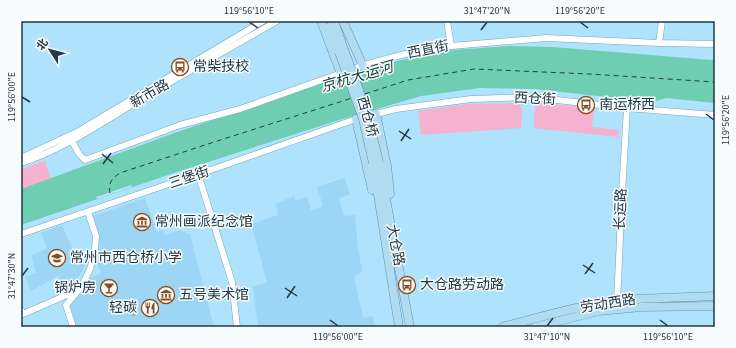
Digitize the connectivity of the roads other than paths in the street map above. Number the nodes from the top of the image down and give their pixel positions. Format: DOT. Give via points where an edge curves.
graph roads {
  1 [pos="263,21"];
  2 [pos="278,21"];
  3 [pos="322,21"];
  4 [pos="327,21"];
  5 [pos="334,21"];
  6 [pos="343,21"];
  7 [pos="447,21"];
  8 [pos="662,21"];
  9 [pos="659,44"];
  10 [pos="715,44"];
  11 [pos="451,46"];
  12 [pos="342,51"];
  13 [pos="363,66"];
  14 [pos="340,74"];
  15 [pos="627,108"];
  16 [pos="376,114"];
  17 [pos="715,115"];
  18 [pos="356,119"];
  19 [pos="72,140"];
  20 [pos="21,158"];
  21 [pos="376,162"];
  22 [pos="21,163"];
  23 [pos="198,174"];
  24 [pos="88,212"];
  25 [pos="21,234"];
  26 [pos="398,262"];
  27 [pos="389,265"];
  28 [pos="78,290"];
  29 [pos="715,296"];
  30 [pos="617,301"];
  31 [pos="715,306"];
  32 [pos="21,310"];
  33 [pos="617,310"];
  34 [pos="73,327"];
  35 [pos="238,327"];
  36 [pos="399,327"];
  37 [pos="410,327"];
  38 [pos="502,327"];
  39 [pos="535,327"];
  1 -- 20 [label="street, 新市路" via="77,132"];
  2 -- 19 [label="street, 新市路"];
  3 -- 14 [label="main road"];
  4 -- 12 [label="main road"];
  5 -- 12 [label="main road"];
  6 -- 13 [label="main road"];
  7 -- 11 [label="street"];
  8 -- 9 [label="street"];
  9 -- 10 [label="street, 西直街"];
  9 -- 11 [label="street, 西直街" via="546,38"];
  11 -- 13 [label="street, 西直街" via="405,54"];
  12 -- 21 [label="main road, 西仓桥, bridge" via="369,118"];
  13 -- 14 [label="street, 西直街"];
  14 -- 19 [label="street, 西直街" via="85,160"];
  15 -- 16 [label="street, 西仓街" via="526,97 471,99"];
  15 -- 17 [label="street, 西仓街"];
  15 -- 30 [label="street, 长运路"];
  16 -- 18 [label="street, 西仓街"];
  16 -- 26 [label="main road" via="387,166"];
  18 -- 23 [label="street, 三堡街"];
  18 -- 27 [label="main road"];
  19 -- 22 [label="street, 新市路"];
  21 -- 26 [label="main road, 大仓路"];
  21 -- 27 [label="main road, 大仓路"];
  23 -- 24 [label="street, 三堡街"];
  23 -- 35 [label="street" via="232,282"];
  24 -- 25 [label="street, 三堡街"];
  24 -- 28 [label="street" via="96,236 96,249 90,269"];
  26 -- 37 [label="main road, 大仓路"];
  27 -- 36 [label="main road, 大仓路"];
  28 -- 32 [label="street" via="23,314"];
  28 -- 34 [label="street" via="66,305"];
  29 -- 30 [label="main road, 劳动西路"];
  30 -- 33 [label="street, 长运路"];
  30 -- 38 [label="main road, 劳动西路"];
  31 -- 33 [label="main road, 劳动西路" via="641,307"];
  33 -- 39 [label="main road, 劳动西路"];
}
